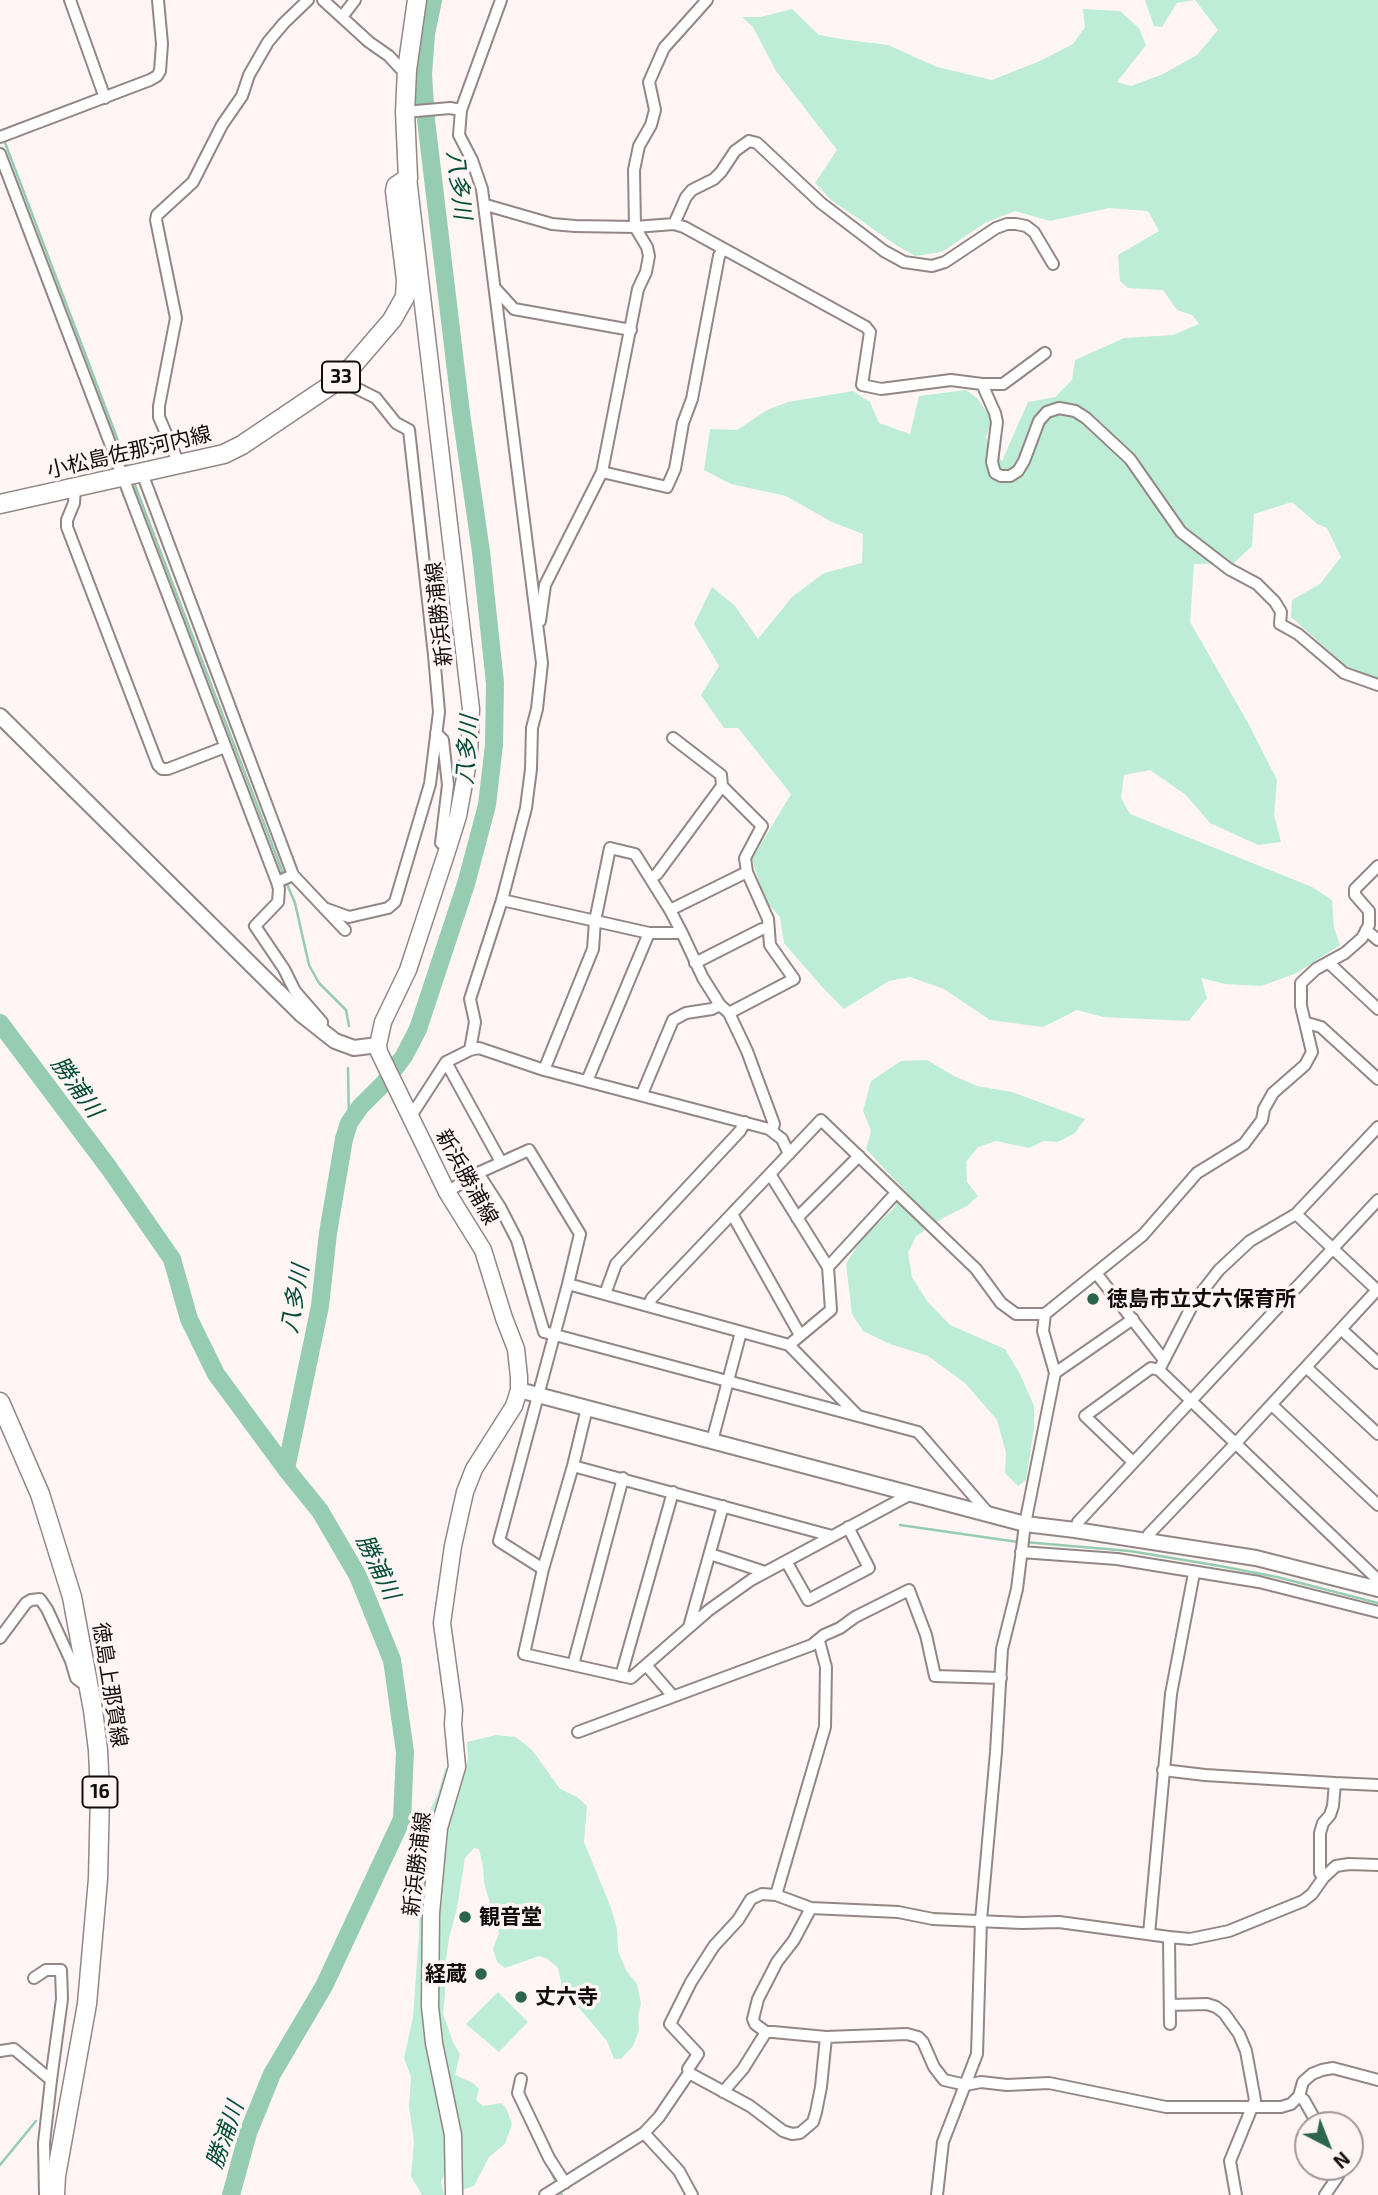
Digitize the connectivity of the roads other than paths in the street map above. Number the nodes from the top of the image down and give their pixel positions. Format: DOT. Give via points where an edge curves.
graph roads {
  1 [pos="70,0"];
  2 [pos="158,0"];
  3 [pos="308,0"];
  4 [pos="323,0"];
  5 [pos="355,0"];
  6 [pos="417,0"];
  7 [pos="501,0"];
  8 [pos="707,0"];
  9 [pos="342,17"];
  10 [pos="407,70"];
  11 [pos="105,98"];
  12 [pos="455,109"];
  13 [pos="408,112"];
  14 [pos="3,136"];
  15 [pos="0,154"];
  16 [pos="408,178"];
  17 [pos="486,205"];
  18 [pos="674,224"];
  19 [pos="635,227"];
  20 [pos="723,249"];
  21 [pos="1053,264"];
  22 [pos="494,286"];
  23 [pos="631,330"];
  24 [pos="1045,353"];
  25 [pos="344,374"];
  26 [pos="982,384"];
  27 [pos="179,464"];
  28 [pos="603,472"];
  29 [pos="132,475"];
  30 [pos="75,488"];
  31 [pos="0,504"];
  32 [pos="537,624"];
  33 [pos="1378,685"];
  34 [pos="0,716"];
  35 [pos="436,733"];
  36 [pos="673,738"];
  37 [pos="225,747"];
  38 [pos="722,786"];
  39 [pos="448,849"];
  40 [pos="1378,866"];
  41 [pos="747,872"];
  42 [pos="651,878"];
  43 [pos="285,879"];
  44 [pos="502,900"];
  45 [pos="324,908"];
  46 [pos="670,909"];
  47 [pos="596,921"];
  48 [pos="769,929"];
  49 [pos="345,930"];
  50 [pos="1366,930"];
  51 [pos="649,933"];
  52 [pos="682,933"];
  53 [pos="1378,940"];
  54 [pos="695,963"];
  55 [pos="1329,963"];
  56 [pos="720,1005"];
  57 [pos="1378,1009"];
  58 [pos="729,1013"];
  59 [pos="1307,1023"];
  60 [pos="321,1031"];
  61 [pos="379,1049"];
  62 [pos="470,1050"];
  63 [pos="446,1062"];
  64 [pos="544,1070"];
  65 [pos="1378,1079"];
  66 [pos="587,1081"];
  67 [pos="642,1094"];
  68 [pos="409,1112"];
  69 [pos="745,1122"];
  70 [pos="1378,1127"];
  71 [pos="772,1132"];
  72 [pos="789,1154"];
  73 [pos="859,1156"];
  74 [pos="500,1162"];
  75 [pos="478,1173"];
  76 [pos="770,1174"];
  77 [pos="447,1192"];
  78 [pos="897,1193"];
  79 [pos="1378,1200"];
  80 [pos="732,1214"];
  81 [pos="1296,1214"];
  82 [pos="797,1218"];
  83 [pos="1333,1248"];
  84 [pos="828,1267"];
  85 [pos="1096,1273"];
  86 [pos="568,1284"];
  87 [pos="1378,1290"];
  88 [pos="605,1294"];
  89 [pos="648,1306"];
  90 [pos="1045,1314"];
  91 [pos="1133,1319"];
  92 [pos="1341,1329"];
  93 [pos="741,1332"];
  94 [pos="554,1335"];
  95 [pos="800,1335"];
  96 [pos="789,1345"];
  97 [pos="1378,1363"];
  98 [pos="1162,1365"];
  99 [pos="1306,1367"];
  100 [pos="1055,1373"];
  101 [pos="728,1381"];
  102 [pos="519,1390"];
  103 [pos="538,1395"];
  104 [pos="1192,1400"];
  105 [pos="0,1402"];
  106 [pos="1272,1405"];
  107 [pos="587,1408"];
  108 [pos="859,1417"];
  109 [pos="1378,1434"];
  110 [pos="712,1441"];
  111 [pos="1235,1444"];
  112 [pos="1133,1462"];
  113 [pos="573,1466"];
  114 [pos="623,1478"];
  115 [pos="673,1492"];
  116 [pos="911,1494"];
  117 [pos="1378,1505"];
  118 [pos="723,1506"];
  119 [pos="989,1514"];
  120 [pos="1025,1524"];
  121 [pos="848,1527"];
  122 [pos="1075,1530"];
  123 [pos="832,1536"];
  124 [pos="1146,1541"];
  125 [pos="1021,1552"];
  126 [pos="710,1554"];
  127 [pos="786,1561"];
  128 [pos="543,1569"];
  129 [pos="765,1572"];
  130 [pos="1194,1573"];
  131 [pos="1378,1580"];
  132 [pos="1378,1589"];
  133 [pos="1378,1612"];
  134 [pos="689,1627"];
  135 [pos="0,1638"];
  136 [pos="819,1641"];
  137 [pos="573,1665"];
  138 [pos="646,1665"];
  139 [pos="621,1676"];
  140 [pos="1002,1678"];
  141 [pos="88,1682"];
  142 [pos="672,1695"];
  143 [pos="578,1732"];
  144 [pos="1163,1770"];
  145 [pos="1335,1783"];
  146 [pos="1378,1785"];
  147 [pos="1378,1865"];
  148 [pos="1324,1877"];
  149 [pos="776,1895"];
  150 [pos="811,1908"];
  151 [pos="981,1920"];
  152 [pos="1149,1934"];
  153 [pos="1169,1937"];
  154 [pos="34,1978"];
  155 [pos="1170,2005"];
  156 [pos="1170,2024"];
  157 [pos="766,2032"];
  158 [pos="826,2037"];
  159 [pos="0,2051"];
  160 [pos="689,2073"];
  161 [pos="521,2079"];
  162 [pos="51,2080"];
  163 [pos="1378,2080"];
  164 [pos="966,2085"];
  165 [pos="723,2092"];
  166 [pos="1299,2096"];
  167 [pos="1253,2108"];
  168 [pos="1310,2111"];
  169 [pos="645,2133"];
  170 [pos="565,2183"];
  171 [pos="553,2193"];
  172 [pos="45,2195"];
  173 [pos="55,2195"];
  174 [pos="454,2195"];
  175 [pos="692,2195"];
  176 [pos="937,2195"];
  177 [pos="1236,2195"];
  1 -- 11 [label="street"];
  2 -- 11 [label="street" via="160,71 150,80"];
  3 -- 27 [label="street" via="263,50 193,183 157,215 176,318 159,417"];
  4 -- 9 [label="street"];
  5 -- 9 [label="street"];
  6 -- 10 [label="main road, 小松島佐那河内線 / 33"];
  7 -- 12 [label="street"];
  8 -- 19 [label="street" via="664,48 649,82 655,110 637,155"];
  9 -- 10 [label="street"];
  10 -- 13 [label="main road, 小松島佐那河内線 / 33"];
  11 -- 14 [label="street"];
  12 -- 13 [label="street"];
  12 -- 17 [label="street" via="459,135"];
  13 -- 16 [label="main road, 小松島佐那河内線 / 33"];
  15 -- 29 [label="street"];
  16 -- 25 [label="main road, 小松島佐那河内線 / 33" via="396,186 405,297 392,320"];
  16 -- 39 [label="main road, 新浜勝浦線" via="471,709 469,756"];
  17 -- 19 [label="street" via="552,224"];
  17 -- 22 [label="street"];
  18 -- 19 [label="street"];
  18 -- 20 [label="street"];
  18 -- 21 [label="street" via="692,190 713,179 734,151 749,141 757,143 821,203 904,262 932,266 945,262 996,228 1016,224 1034,232"];
  19 -- 23 [label="street" via="649,256"];
  20 -- 26 [label="street" via="866,327 870,332 862,385 881,389 951,380"];
  20 -- 28 [label="street" via="692,400 667,487"];
  22 -- 23 [label="street" via="514,309"];
  22 -- 32 [label="street"];
  23 -- 28 [label="street"];
  24 -- 26 [label="street" via="1003,384"];
  25 -- 27 [label="main road, 小松島佐那河内線 / 33" via="242,445"];
  25 -- 35 [label="street" via="350,385 376,398 396,423 409,430 435,655"];
  26 -- 33 [label="street" via="997,422 995,472 1010,476 1018,471 1047,412 1059,408 1075,411 1130,459 1181,532 1257,584 1275,602 1281,612 1280,624 1344,673"];
  27 -- 29 [label="main road, 小松島佐那河内線 / 33"];
  28 -- 32 [label="street" via="545,585"];
  29 -- 30 [label="main road, 小松島佐那河内線 / 33"];
  29 -- 37 [label="street"];
  29 -- 43 [label="street"];
  30 -- 31 [label="main road, 小松島佐那河内線 / 33"];
  30 -- 37 [label="street" via="67,527 158,765 168,769"];
  32 -- 44 [label="street" via="542,674 532,729 531,769 526,808"];
  34 -- 60 [label="street"];
  35 -- 39 [label="street" via="443,740 448,785 440,843"];
  35 -- 45 [label="street" via="425,806 395,902 388,908 349,917"];
  36 -- 38 [label="street" via="721,775"];
  37 -- 43 [label="street"];
  38 -- 41 [label="street" via="762,826 745,858"];
  38 -- 42 [label="street"];
  39 -- 61 [label="main road, 新浜勝浦線" via="408,970 383,1022"];
  40 -- 50 [label="street" via="1355,889 1369,911"];
  41 -- 46 [label="street"];
  41 -- 48 [label="street"];
  42 -- 46 [label="street"];
  42 -- 47 [label="street" via="635,854 610,848"];
  43 -- 45 [label="street"];
  43 -- 60 [label="street" via="278,902 255,926 295,991 322,1021"];
  44 -- 47 [label="street"];
  44 -- 62 [label="street" via="470,999 475,1022"];
  45 -- 49 [label="street"];
  46 -- 52 [label="street"];
  47 -- 51 [label="street"];
  47 -- 64 [label="street" via="593,949"];
  48 -- 54 [label="street"];
  48 -- 58 [label="street" via="770,945 794,978"];
  50 -- 53 [label="street"];
  50 -- 55 [label="street"];
  51 -- 52 [label="street"];
  51 -- 66 [label="street"];
  52 -- 54 [label="street"];
  54 -- 56 [label="street"];
  55 -- 57 [label="street"];
  55 -- 59 [label="street" via="1301,983"];
  56 -- 58 [label="street"];
  56 -- 67 [label="street" via="673,1020"];
  58 -- 71 [label="street" via="774,1124"];
  59 -- 65 [label="street" via="1321,1027"];
  59 -- 85 [label="street" via="1310,1059 1273,1094 1262,1120 1244,1144 1197,1173 1143,1235"];
  60 -- 61 [label="street" via="354,1048"];
  61 -- 68 [label="main road, 新浜勝浦線"];
  62 -- 63 [label="street"];
  62 -- 64 [label="street" via="480,1048"];
  63 -- 68 [label="street"];
  63 -- 74 [label="street"];
  64 -- 66 [label="street"];
  66 -- 67 [label="street"];
  67 -- 69 [label="street"];
  68 -- 77 [label="main road, 新浜勝浦線"];
  69 -- 71 [label="street"];
  69 -- 88 [label="street" via="616,1264"];
  70 -- 81 [label="street"];
  71 -- 72 [label="street" via="782,1139"];
  72 -- 73 [label="street" via="821,1120"];
  72 -- 76 [label="street"];
  73 -- 78 [label="street"];
  73 -- 82 [label="street"];
  74 -- 75 [label="street"];
  74 -- 86 [label="street" via="529,1150 580,1234"];
  75 -- 77 [label="street"];
  75 -- 94 [label="street" via="517,1240 544,1332"];
  76 -- 80 [label="street"];
  76 -- 82 [label="street"];
  77 -- 102 [label="main road, 新浜勝浦線" via="488,1263 516,1349"];
  78 -- 84 [label="street"];
  78 -- 90 [label="street" via="975,1269 1001,1303 1016,1314"];
  79 -- 83 [label="street"];
  80 -- 89 [label="street"];
  80 -- 95 [label="street"];
  81 -- 83 [label="street"];
  81 -- 98 [label="street" via="1250,1241 1219,1270 1194,1302"];
  82 -- 84 [label="street"];
  83 -- 87 [label="street"];
  83 -- 104 [label="street"];
  84 -- 95 [label="street" via="831,1310"];
  85 -- 90 [label="street"];
  85 -- 91 [label="street"];
  86 -- 88 [label="street"];
  86 -- 94 [label="street"];
  87 -- 92 [label="street"];
  88 -- 89 [label="street"];
  89 -- 93 [label="street"];
  90 -- 100 [label="street" via="1043,1331"];
  91 -- 98 [label="street"];
  91 -- 100 [label="street"];
  92 -- 97 [label="street"];
  92 -- 99 [label="street"];
  93 -- 96 [label="street"];
  93 -- 101 [label="street"];
  94 -- 101 [label="street"];
  94 -- 103 [label="street"];
  95 -- 96 [label="street"];
  96 -- 108 [label="street"];
  98 -- 104 [label="street"];
  98 -- 112 [label="street" via="1151,1368 1085,1416"];
  99 -- 106 [label="street"];
  99 -- 109 [label="street"];
  100 -- 120 [label="street"];
  101 -- 108 [label="street"];
  101 -- 110 [label="street"];
  102 -- 103 [label="street"];
  102 -- 174 [label="main road, 新浜勝浦線" via="465,1492 442,1623 457,1767 439,1828 431,1913 430,2006 453,2135"];
  103 -- 107 [label="street"];
  103 -- 128 [label="street" via="499,1542"];
  104 -- 111 [label="street"];
  104 -- 112 [label="street"];
  105 -- 141 [label="main road, 徳島上那賀線 / 16" via="44,1507 72,1597"];
  106 -- 111 [label="street"];
  106 -- 117 [label="street"];
  107 -- 110 [label="street"];
  107 -- 113 [label="street"];
  108 -- 119 [label="street" via="918,1432"];
  110 -- 116 [label="street"];
  111 -- 124 [label="street"];
  111 -- 131 [label="street"];
  112 -- 122 [label="street"];
  113 -- 114 [label="street"];
  113 -- 128 [label="street"];
  114 -- 115 [label="street"];
  114 -- 137 [label="street"];
  115 -- 118 [label="street"];
  115 -- 139 [label="street"];
  116 -- 119 [label="street"];
  116 -- 121 [label="street"];
  118 -- 123 [label="street"];
  118 -- 126 [label="street"];
  119 -- 120 [label="street"];
  120 -- 122 [label="street"];
  120 -- 125 [label="street"];
  121 -- 123 [label="street"];
  121 -- 127 [label="street" via="869,1568 807,1600"];
  122 -- 124 [label="street"];
  123 -- 127 [label="street"];
  124 -- 132 [label="street" via="1256,1558"];
  125 -- 130 [label="street" via="1117,1559"];
  125 -- 140 [label="street" via="1002,1649"];
  126 -- 129 [label="street"];
  126 -- 134 [label="street"];
  127 -- 129 [label="street"];
  128 -- 137 [label="street" via="524,1654"];
  129 -- 134 [label="street"];
  130 -- 133 [label="street" via="1259,1582"];
  130 -- 144 [label="street" via="1171,1694"];
  134 -- 138 [label="street"];
  135 -- 141 [label="street" via="26,1603 40,1600 76,1678"];
  136 -- 140 [label="street" via="909,1590 935,1676"];
  136 -- 142 [label="street"];
  136 -- 149 [label="street" via="826,1667 825,1727"];
  137 -- 139 [label="street"];
  138 -- 139 [label="street" via="631,1678"];
  138 -- 142 [label="street"];
  140 -- 151 [label="street"];
  141 -- 173 [label="main road, 徳島上那賀線 / 16" via="98,1750 98,1879 87,2004"];
  142 -- 143 [label="street"];
  144 -- 145 [label="street"];
  144 -- 152 [label="street"];
  145 -- 146 [label="street"];
  145 -- 148 [label="street" via="1333,1807 1321,1833 1320,1873"];
  147 -- 148 [label="street" via="1336,1866"];
  148 -- 153 [label="street" via="1303,1900 1229,1931 1190,1939"];
  149 -- 150 [label="street"];
  149 -- 160 [label="street" via="751,1899 691,1982 670,2024 698,2054"];
  150 -- 151 [label="street"];
  150 -- 157 [label="street" via="758,1999 753,2019"];
  151 -- 152 [label="street" via="1059,1922"];
  151 -- 164 [label="street" via="977,2054"];
  152 -- 153 [label="street"];
  153 -- 155 [label="street"];
  154 -- 162 [label="street" via="46,1970 61,1970 62,1999"];
  155 -- 156 [label="street"];
  155 -- 167 [label="street" via="1207,2004 1224,2013 1246,2052"];
  157 -- 158 [label="street"];
  157 -- 165 [label="street"];
  158 -- 164 [label="street" via="918,2037 944,2080"];
  158 -- 165 [label="street" via="816,2112 813,2122 800,2133 783,2131"];
  159 -- 162 [label="street" via="14,2049"];
  160 -- 165 [label="street"];
  160 -- 169 [label="street"];
  161 -- 170 [label="street" via="518,2093"];
  162 -- 172 [label="street" via="44,2143"];
  163 -- 166 [label="street" via="1333,2068 1322,2070 1303,2082"];
  164 -- 167 [label="street" via="1049,2083 1166,2107"];
  164 -- 176 [label="street" via="943,2142"];
  166 -- 167 [label="street" via="1281,2107"];
  166 -- 168 [label="street"];
  167 -- 177 [label="street" via="1230,2161"];
  169 -- 170 [label="street"];
  169 -- 175 [label="street" via="679,2171"];
  170 -- 171 [label="street"];
}
